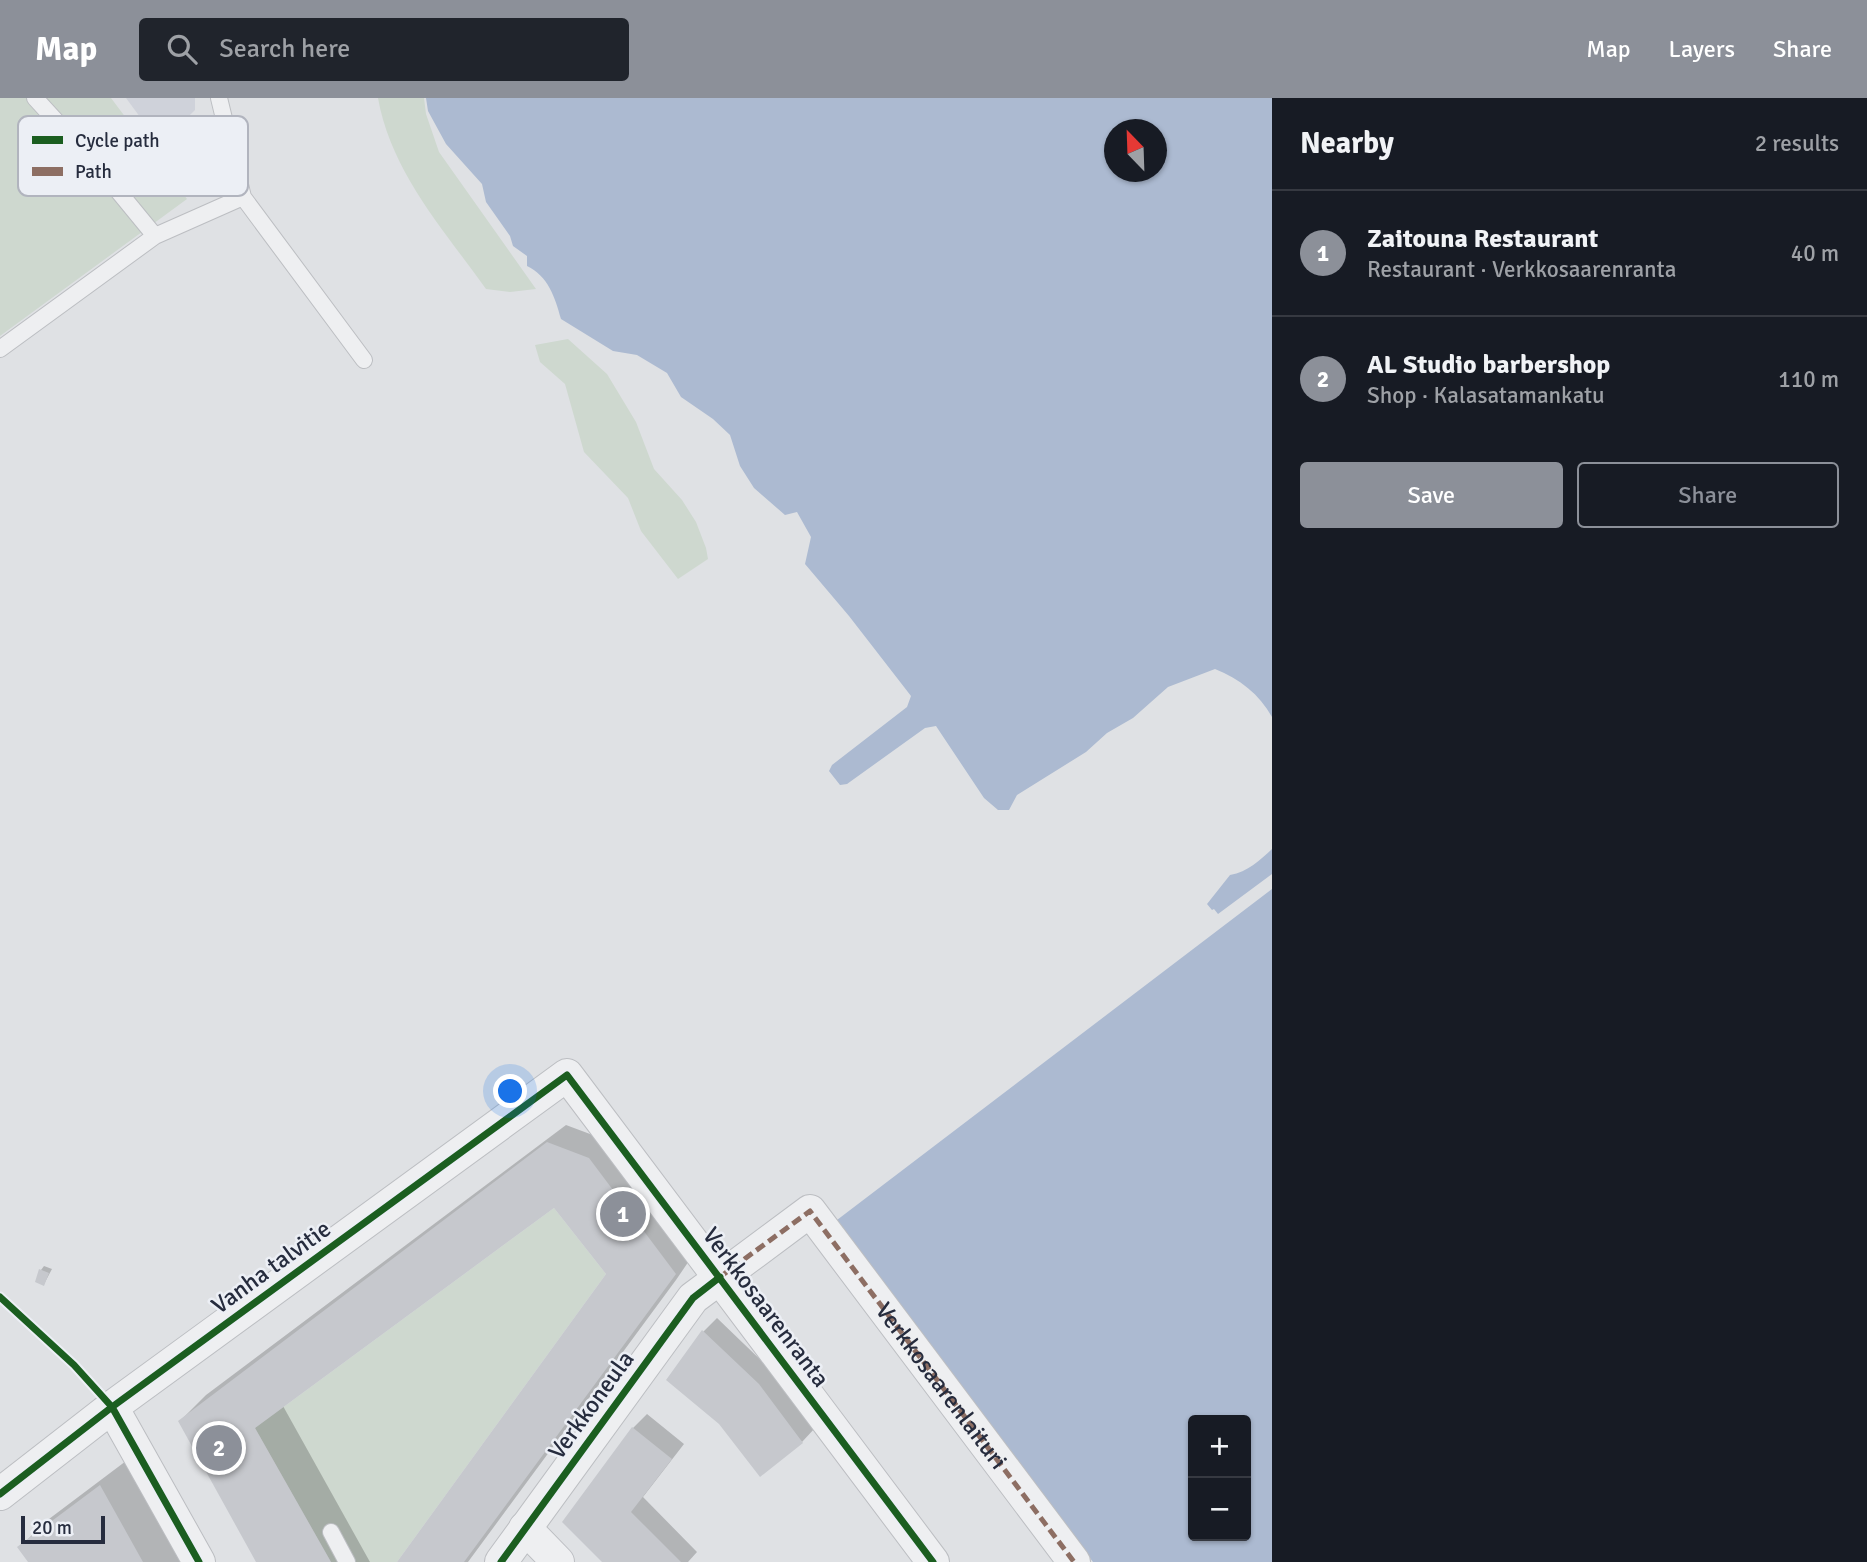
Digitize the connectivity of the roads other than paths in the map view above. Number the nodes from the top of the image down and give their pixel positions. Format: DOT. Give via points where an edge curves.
graph roads {
  1 [pos="35,98"];
  2 [pos="219,98"];
  3 [pos="51,116"];
  4 [pos="223,116"];
  5 [pos="122,196"];
  6 [pos="243,197"];
  7 [pos="155,236"];
  8 [pos="0,349"];
  9 [pos="364,360"];
  10 [pos="567,1075"];
  11 [pos="810,1211"];
  12 [pos="720,1278"];
  13 [pos="113,1407"];
  14 [pos="0,1494"];
  15 [pos="525,1528"];
  16 [pos="331,1532"];
  17 [pos="199,1562"];
  18 [pos="347,1562"];
  19 [pos="501,1562"];
  20 [pos="558,1562"];
  21 [pos="933,1562"];
  22 [pos="1074,1562"];
  1 -- 3 [label="lane"];
  2 -- 4 [label="lane"];
  5 -- 7 [label="lane"];
  6 -- 7 [label="lane"];
  6 -- 9 [label="lane"];
  7 -- 8 [label="lane"];
  10 -- 12 [label="street, Verkkosaarenranta"];
  10 -- 13 [label="street, Vanha talvitie"];
  11 -- 12 [label="street, Verkkoneula"];
  11 -- 22 [label="street, Verkkosaarenlaituri"];
  12 -- 15 [label="street, Verkkoneula" via="693,1298"];
  12 -- 21 [label="street, Verkkosaarenranta"];
  13 -- 14 [label="street, Vanha talvitie"];
  13 -- 17 [label="street"];
  15 -- 19 [label="street, Verkkoneula"];
  15 -- 20 [label="street"];
  16 -- 18 [label="lane"];
}
